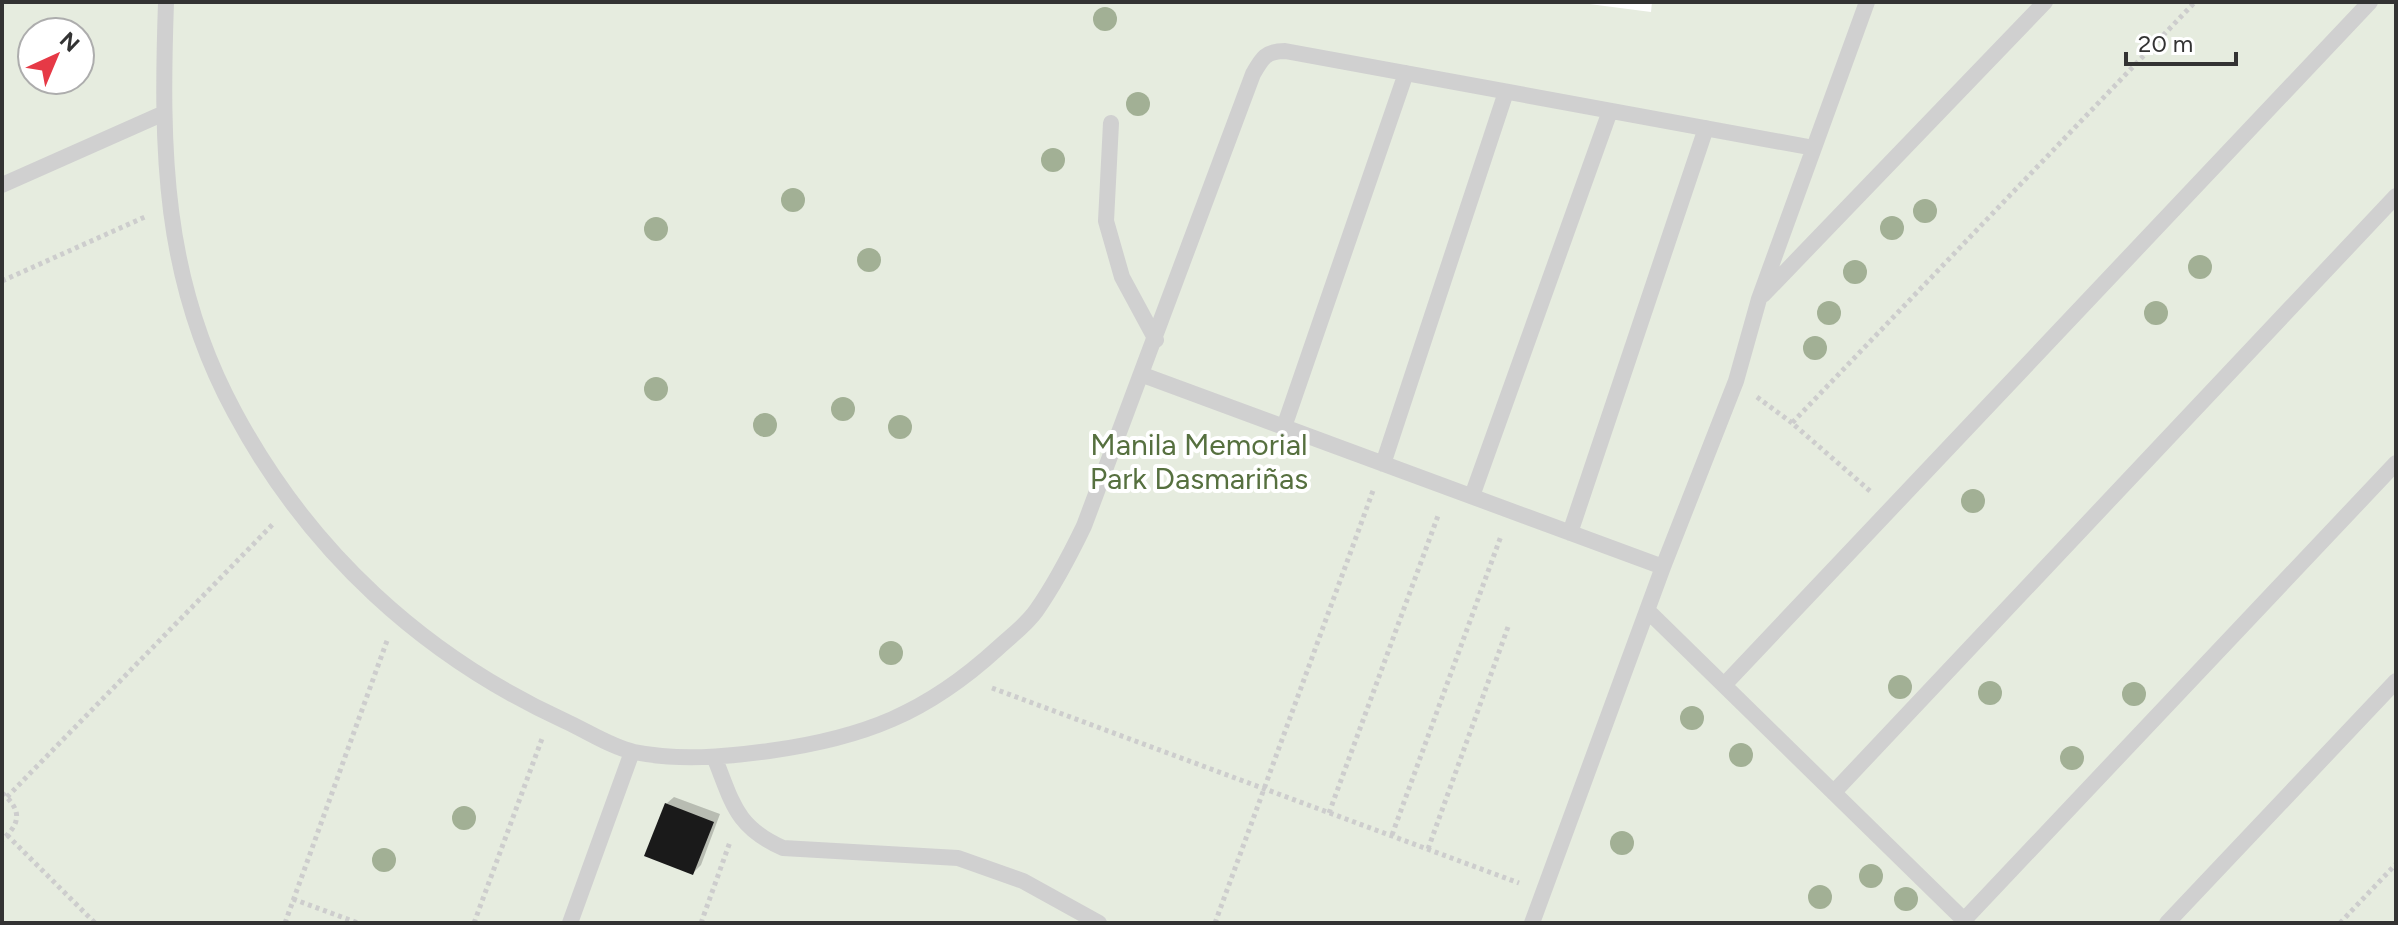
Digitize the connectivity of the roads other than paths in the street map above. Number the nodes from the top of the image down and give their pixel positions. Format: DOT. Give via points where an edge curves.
graph roads {
  1 [pos="166,2"];
  2 [pos="1867,2"];
  3 [pos="2045,2"];
  4 [pos="2370,2"];
  5 [pos="1406,73"];
  6 [pos="1506,92"];
  7 [pos="1610,111"];
  8 [pos="162,114"];
  9 [pos="1111,123"];
  10 [pos="1706,128"];
  11 [pos="1814,148"];
  12 [pos="2,185"];
  13 [pos="2396,196"];
  14 [pos="1759,299"];
  15 [pos="1156,340"];
  16 [pos="1143,375"];
  17 [pos="1284,427"];
  18 [pos="2396,463"];
  19 [pos="1383,464"];
  20 [pos="1472,496"];
  21 [pos="1570,533"];
  22 [pos="1663,567"];
  23 [pos="1648,611"];
  24 [pos="2396,681"];
  25 [pos="1725,684"];
  26 [pos="632,752"];
  27 [pos="715,759"];
  28 [pos="1834,792"];
  29 [pos="1966,922"];
  30 [pos="570,923"];
  31 [pos="1099,923"];
  32 [pos="1532,923"];
  33 [pos="2167,923"];
  1 -- 8 [label="lane"];
  2 -- 11 [label="lane"];
  3 -- 14 [label="lane"];
  4 -- 25 [label="lane"];
  5 -- 6 [label="lane"];
  5 -- 15 [label="lane" via="1285,51 1263,56"];
  5 -- 17 [label="lane"];
  6 -- 7 [label="lane"];
  6 -- 19 [label="lane"];
  7 -- 10 [label="lane"];
  7 -- 20 [label="lane"];
  8 -- 12 [label="lane"];
  8 -- 26 [label="lane" via="168,207 205,349 233,410 292,504 359,583 475,674"];
  9 -- 15 [label="lane" via="1106,221 1122,277"];
  10 -- 11 [label="lane"];
  10 -- 21 [label="lane"];
  11 -- 14 [label="lane"];
  13 -- 28 [label="lane"];
  14 -- 22 [label="lane" via="1736,381"];
  15 -- 16 [label="lane"];
  16 -- 17 [label="lane"];
  16 -- 27 [label="lane" via="1062,569 1034,613 965,678 878,728"];
  17 -- 19 [label="lane"];
  18 -- 29 [label="lane"];
  19 -- 20 [label="lane"];
  20 -- 21 [label="lane"];
  21 -- 22 [label="lane"];
  22 -- 23 [label="lane"];
  23 -- 25 [label="lane"];
  23 -- 32 [label="lane"];
  24 -- 33 [label="lane"];
  25 -- 28 [label="lane"];
  26 -- 27 [label="lane"];
  26 -- 30 [label="lane"];
  27 -- 31 [label="lane" via="738,818 757,837 783,848 958,858 1023,881"];
  28 -- 29 [label="lane"];
}
